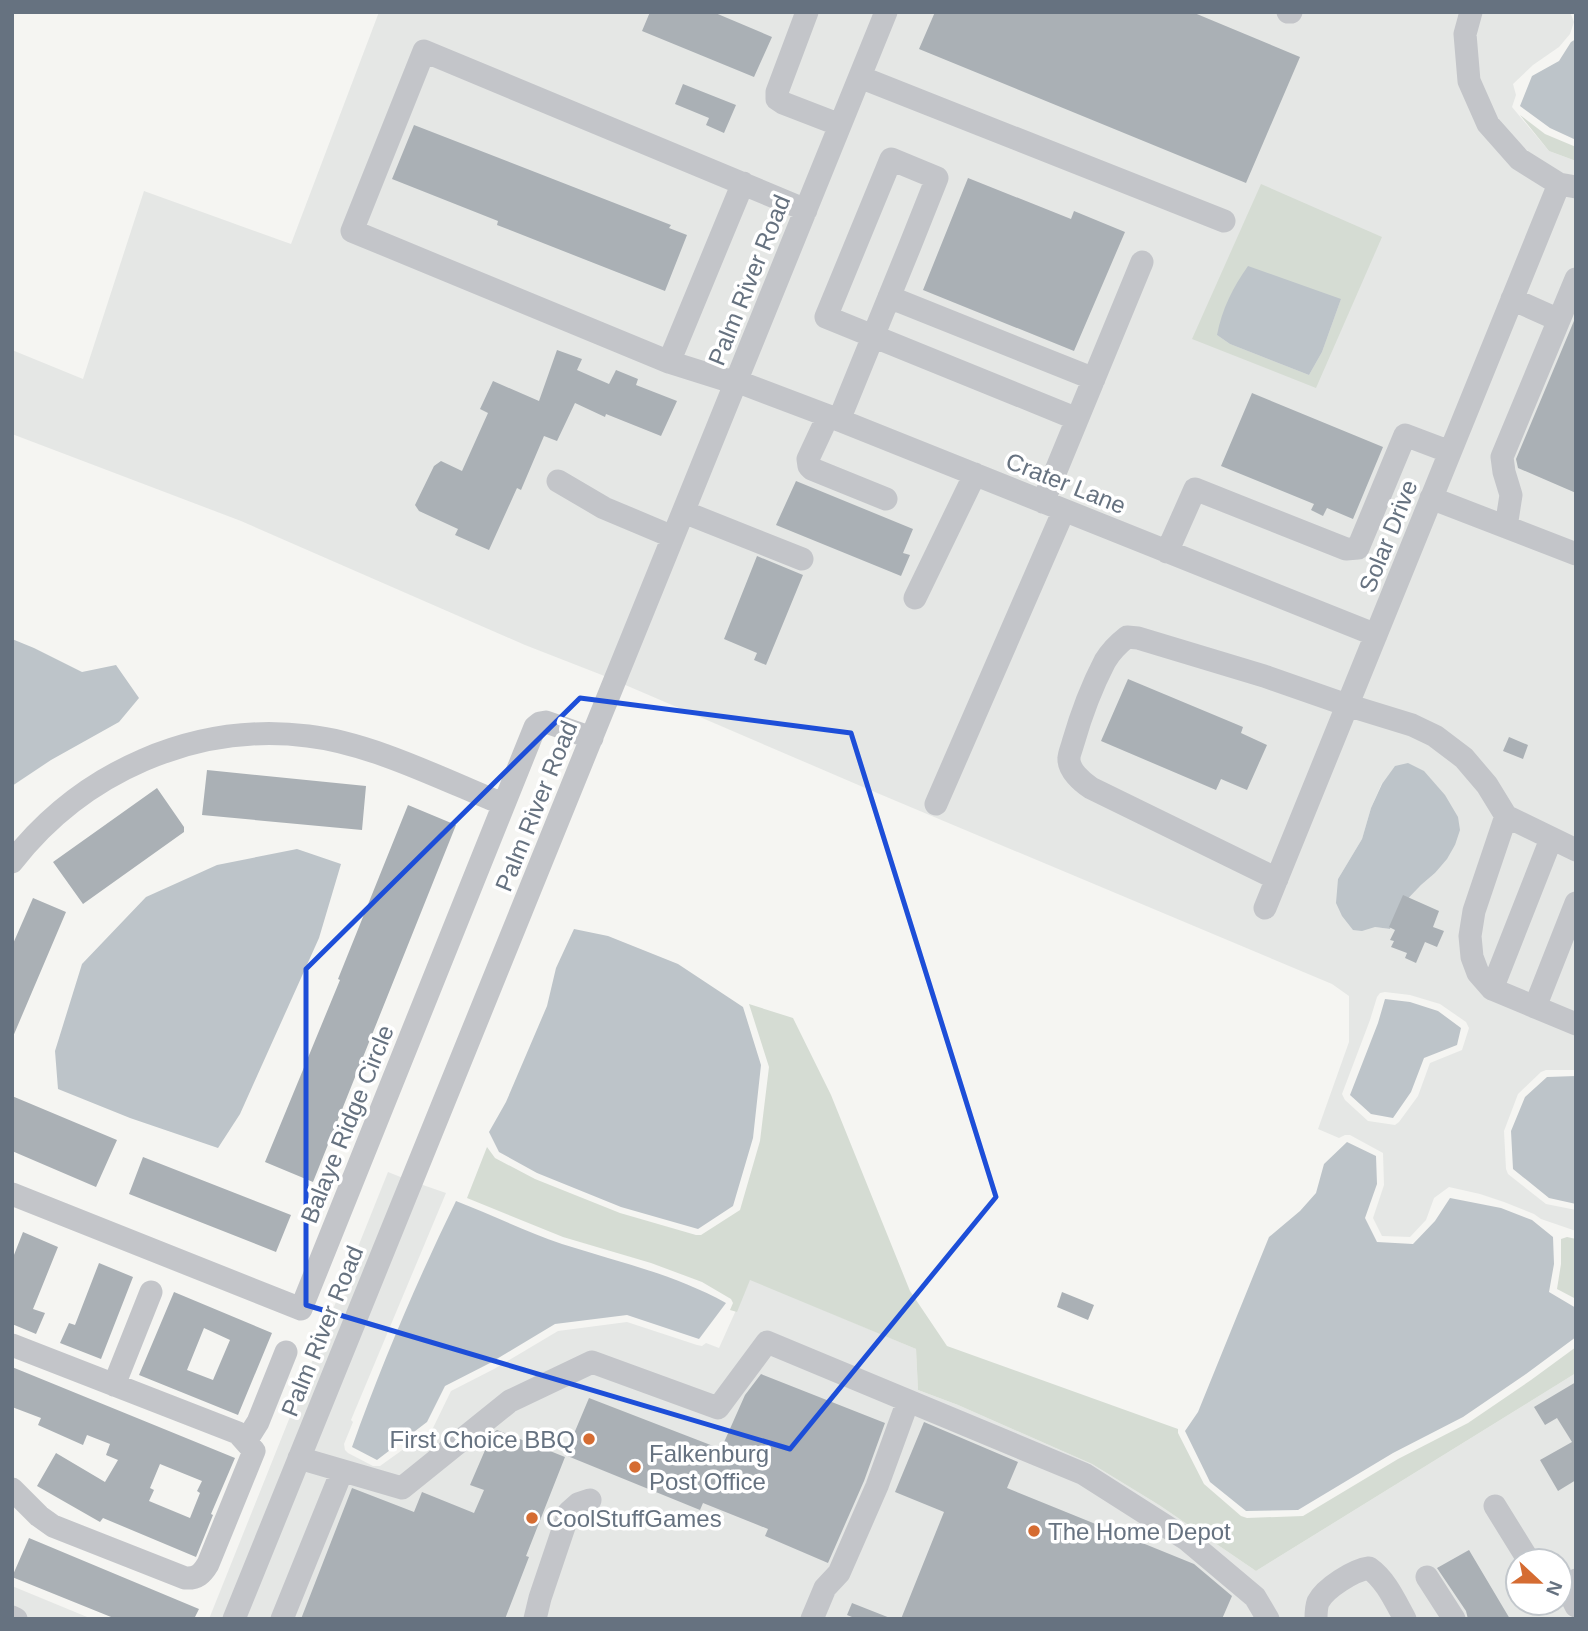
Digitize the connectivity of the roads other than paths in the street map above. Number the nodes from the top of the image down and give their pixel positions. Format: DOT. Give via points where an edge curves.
graph roads {
  1 [pos="807,12"];
  2 [pos="1471,12"];
  3 [pos="883,13"];
  4 [pos="860,77"];
  5 [pos="840,125"];
  6 [pos="743,183"];
  7 [pos="1567,186"];
  8 [pos="806,210"];
  9 [pos="1224,220"];
  10 [pos="1142,262"];
  11 [pos="1576,279"];
  12 [pos="889,297"];
  13 [pos="1512,299"];
  14 [pos="1559,320"];
  15 [pos="873,337"];
  16 [pos="669,362"];
  17 [pos="1094,379"];
  18 [pos="737,381"];
  19 [pos="834,418"];
  20 [pos="1077,419"];
  21 [pos="1450,452"];
  22 [pos="975,474"];
  23 [pos="558,481"];
  24 [pos="1431,498"];
  25 [pos="886,499"];
  26 [pos="1054,506"];
  27 [pos="684,512"];
  28 [pos="1506,527"];
  29 [pos="673,537"];
  30 [pos="1167,552"];
  31 [pos="1576,554"];
  32 [pos="802,559"];
  33 [pos="915,598"];
  34 [pos="1376,635"];
  35 [pos="1347,705"];
  36 [pos="592,738"];
  37 [pos="503,804"];
  38 [pos="936,804"];
  39 [pos="1506,816"];
  40 [pos="1551,839"];
  41 [pos="1576,850"];
  42 [pos="12,862"];
  43 [pos="1277,879"];
  44 [pos="1576,903"];
  45 [pos="1265,908"];
  46 [pos="1492,989"];
  47 [pos="1535,1007"];
  48 [pos="1575,1022"];
  49 [pos="12,1194"];
  50 [pos="151,1293"];
  51 [pos="12,1345"];
  52 [pos="286,1352"];
  53 [pos="114,1385"];
  54 [pos="908,1401"];
  55 [pos="246,1441"];
  56 [pos="299,1458"];
  57 [pos="342,1471"];
  58 [pos="12,1489"];
  59 [pos="590,1500"];
  60 [pos="1495,1506"];
  61 [pos="1521,1547"];
  62 [pos="1427,1577"];
  63 [pos="1316,1618"];
  64 [pos="234,1619"];
  65 [pos="282,1619"];
  66 [pos="536,1619"];
  67 [pos="813,1619"];
  68 [pos="1268,1619"];
  69 [pos="1405,1619"];
  70 [pos="1454,1619"];
  1 -- 5 [label="street" via="777,99"];
  2 -- 7 [label="street, Solar Drive" via="1465,34 1469,81 1488,124 1518,159"];
  3 -- 4 [label="street, Palm River Road"];
  4 -- 5 [label="street, Palm River Road"];
  4 -- 9 [label="street"];
  5 -- 8 [label="street, Palm River Road"];
  6 -- 8 [label="street"];
  6 -- 16 [label="street"];
  6 -- 16 [label="street, Crater Lane" via="425,51 352,231"];
  7 -- 13 [label="street, Solar Drive"];
  8 -- 18 [label="street, Palm River Road"];
  10 -- 17 [label="street"];
  11 -- 14 [label="street"];
  12 -- 15 [label="street"];
  12 -- 15 [label="street" via="937,178 891,159 826,317"];
  12 -- 17 [label="street"];
  13 -- 14 [label="street"];
  13 -- 21 [label="street, Solar Drive"];
  14 -- 28 [label="street" via="1502,457 1511,495"];
  15 -- 19 [label="street"];
  15 -- 20 [label="street"];
  16 -- 18 [label="street, Crater Lane"];
  17 -- 20 [label="street"];
  18 -- 19 [label="street, Crater Lane"];
  18 -- 27 [label="street, Palm River Road"];
  19 -- 22 [label="street, Crater Lane"];
  19 -- 25 [label="street" via="807,459 809,466"];
  20 -- 26 [label="street"];
  21 -- 24 [label="street, Solar Drive"];
  21 -- 30 [label="street" via="1405,435 1358,548 1346,549 1195,489"];
  22 -- 26 [label="street, Crater Lane"];
  22 -- 33 [label="street"];
  23 -- 29 [label="street" via="604,508"];
  24 -- 28 [label="street"];
  24 -- 34 [label="street, Solar Drive"];
  26 -- 30 [label="street, Crater Lane"];
  26 -- 38 [label="street"];
  27 -- 29 [label="street, Palm River Road"];
  27 -- 32 [label="street"];
  28 -- 31 [label="street"];
  29 -- 36 [label="street, Palm River Road"];
  30 -- 34 [label="street, Crater Lane"];
  34 -- 35 [label="street, Solar Drive"];
  35 -- 39 [label="street" via="1435,736 1464,758"];
  35 -- 43 [label="street, Solar Drive"];
  35 -- 43 [label="street" via="1127,637 1106,660 1077,728 1068,760 1084,783"];
  36 -- 37 [label="street, Balaye Ridge Circle" via="540,723"];
  36 -- 56 [label="street, Palm River Road"];
  37 -- 42 [label="street" via="351,745 308,736 237,735 155,755 96,784 43,826"];
  37 -- 49 [label="street, Balaye Ridge Circle" via="301,1308"];
  39 -- 40 [label="street"];
  39 -- 46 [label="street" via="1470,936 1478,973"];
  40 -- 41 [label="street"];
  40 -- 46 [label="street"];
  43 -- 45 [label="street, Solar Drive"];
  44 -- 47 [label="street"];
  46 -- 47 [label="street"];
  47 -- 48 [label="street"];
  50 -- 53 [label="street"];
  51 -- 53 [label="street"];
  52 -- 55 [label="street"];
  53 -- 55 [label="street" via="238,1433"];
  54 -- 57 [label="street" via="767,1342 718,1408 592,1362 510,1401 402,1488"];
  54 -- 67 [label="street" via="877,1486"];
  54 -- 68 [label="street" via="1084,1474 1186,1539 1255,1597"];
  55 -- 58 [label="street" via="254,1451 208,1564 192,1578 54,1526"];
  56 -- 57 [label="street"];
  56 -- 64 [label="street, Palm River Road"];
  57 -- 65 [label="street"];
  59 -- 66 [label="street" via="569,1512"];
  60 -- 61 [label="street"];
  62 -- 70 [label="street"];
  63 -- 69 [label="street" via="1319,1600 1325,1594 1355,1572 1369,1568"];
}
